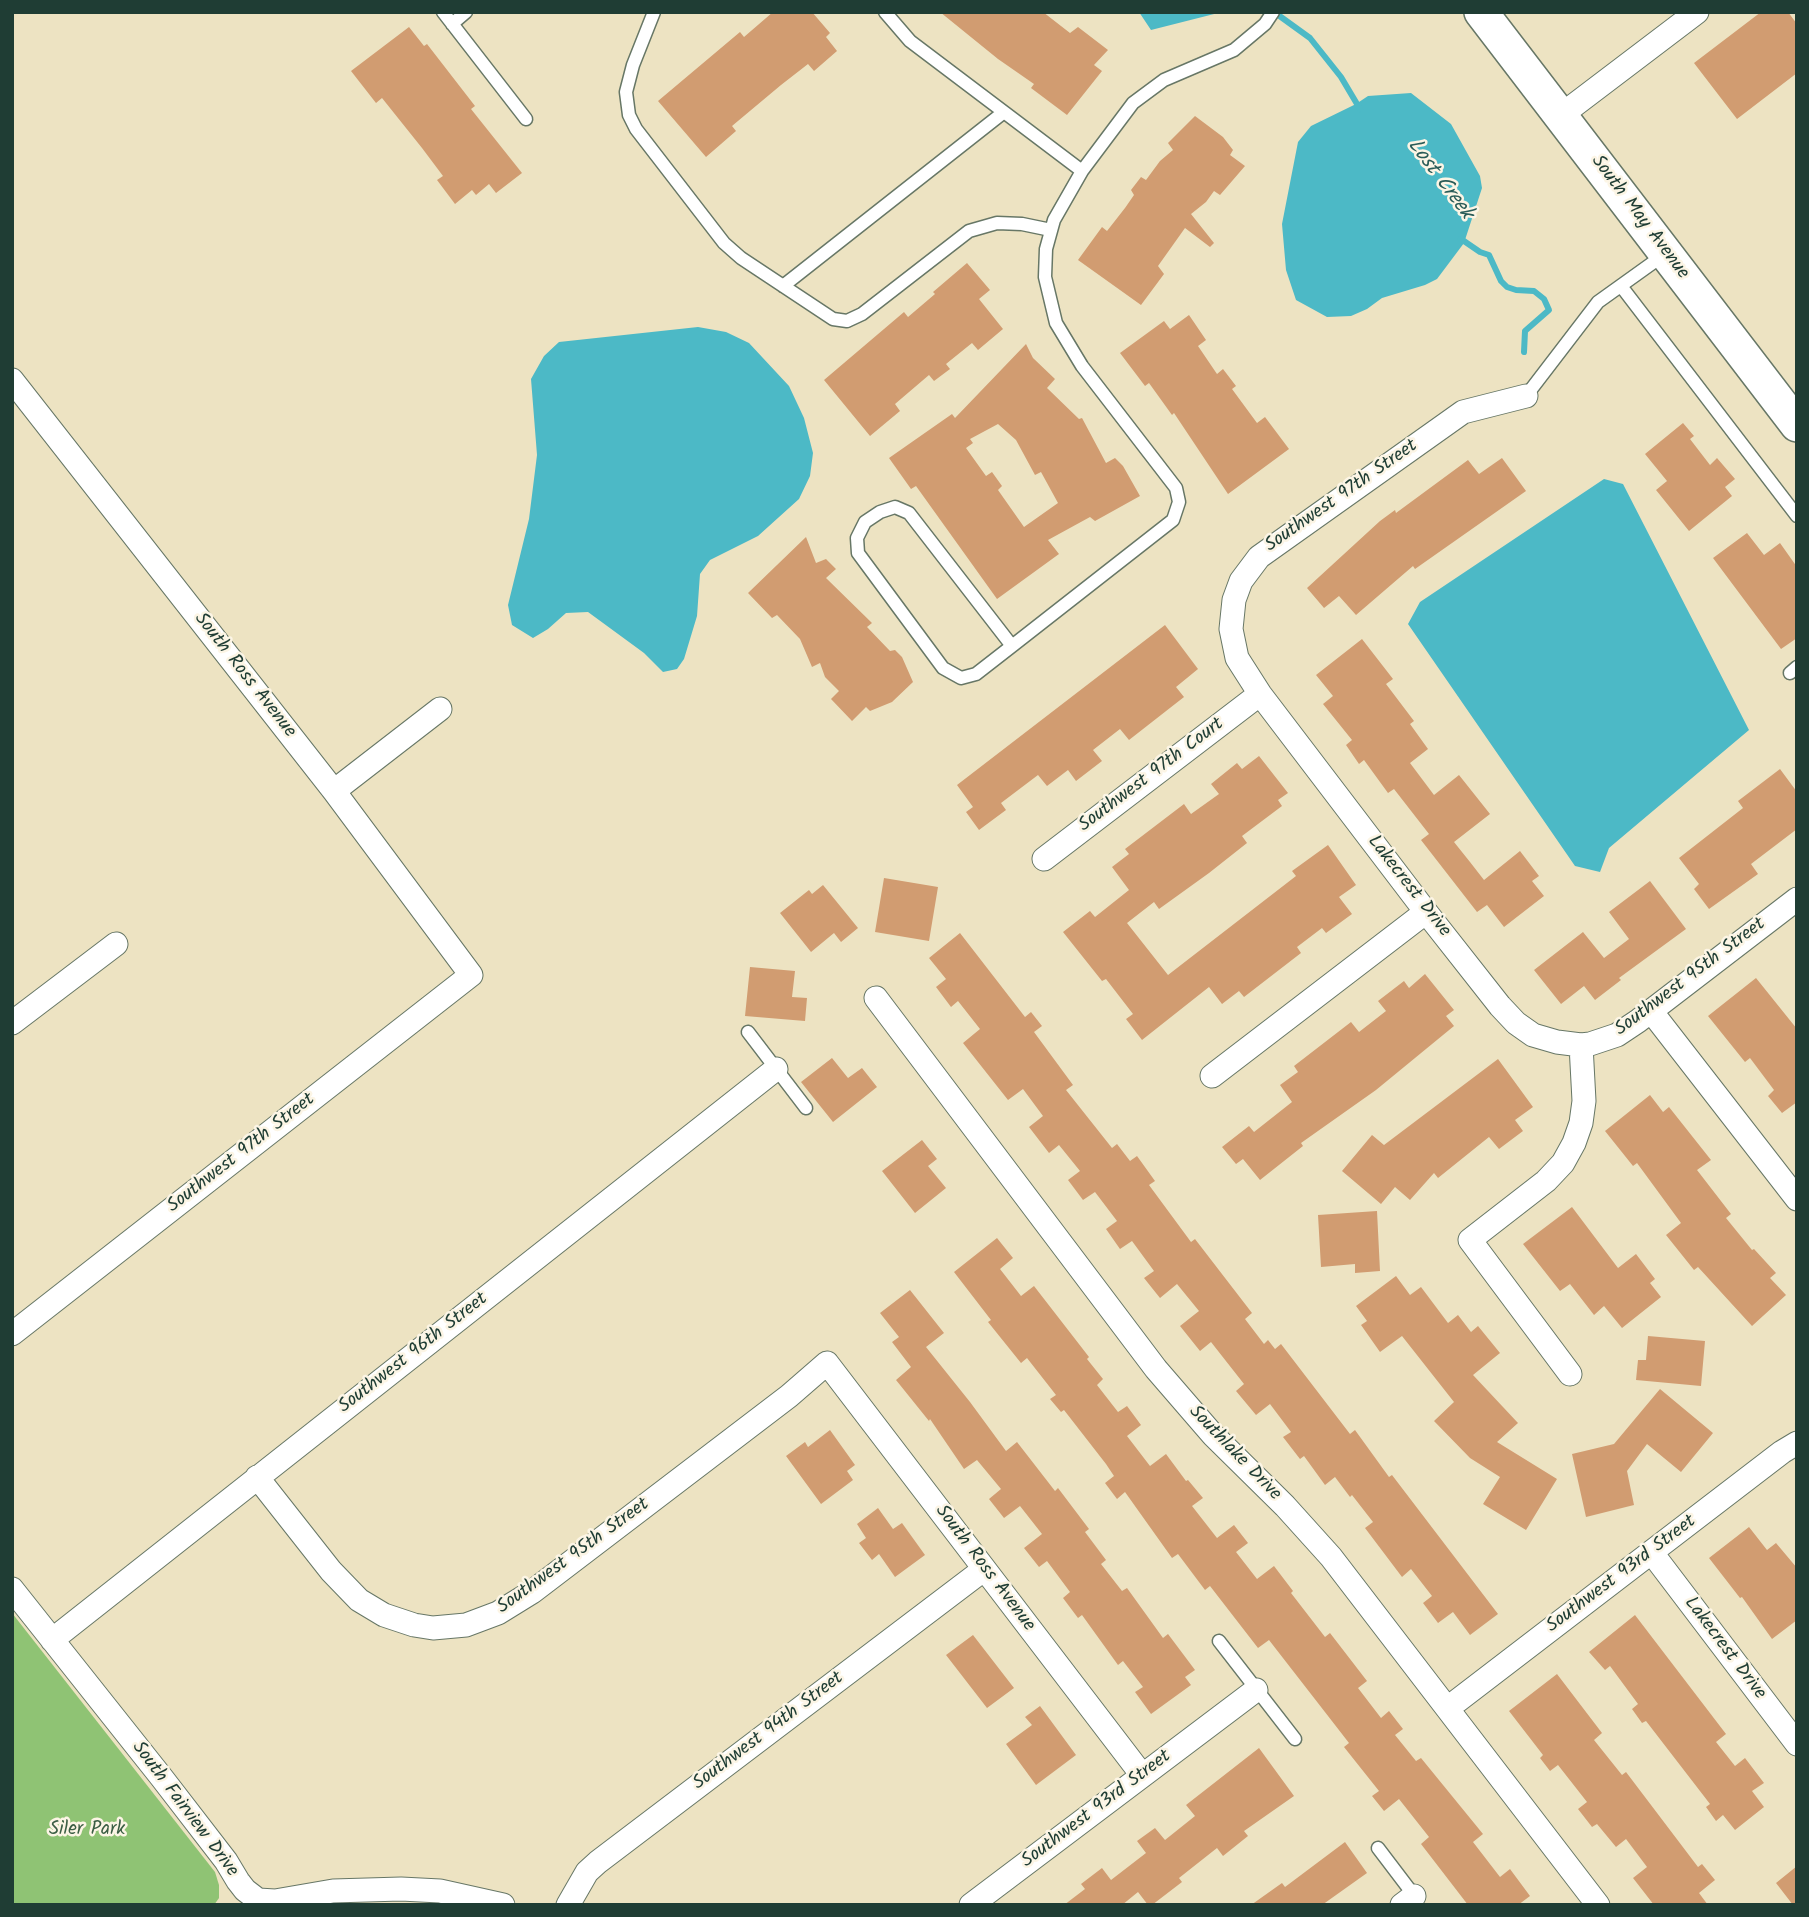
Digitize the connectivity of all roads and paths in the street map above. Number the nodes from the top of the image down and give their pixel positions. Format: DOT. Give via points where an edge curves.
graph roads {
  1 [pos="443,12"];
  2 [pos="467,12"];
  3 [pos="654,12"];
  4 [pos="885,12"];
  5 [pos="1273,12"];
  6 [pos="1480,12"];
  7 [pos="1697,12"];
  8 [pos="452,24"];
  9 [pos="1004,112"];
  10 [pos="1560,116"];
  11 [pos="526,119"];
  12 [pos="1082,171"];
  13 [pos="1051,230"];
  14 [pos="1666,254"];
  15 [pos="1621,285"];
  16 [pos="783,286"];
  17 [pos="12,380"];
  18 [pos="1526,396"];
  19 [pos="1797,425"];
  20 [pos="1797,516"];
  21 [pos="1012,646"];
  22 [pos="1260,694"];
  23 [pos="440,709"];
  24 [pos="334,791"];
  25 [pos="1044,859"];
  26 [pos="1797,899"];
  27 [pos="1426,912"];
  28 [pos="116,944"];
  29 [pos="471,975"];
  30 [pos="876,998"];
  31 [pos="1651,1011"];
  32 [pos="12,1023"];
  33 [pos="748,1032"];
  34 [pos="1581,1045"];
  35 [pos="776,1069"];
  36 [pos="1212,1076"];
  37 [pos="806,1108"];
  38 [pos="1797,1199"];
  39 [pos="12,1334"];
  40 [pos="827,1363"];
  41 [pos="1570,1374"];
  42 [pos="1797,1443"];
  43 [pos="257,1477"];
  44 [pos="1652,1553"];
  45 [pos="983,1570"];
  46 [pos="12,1589"];
  47 [pos="52,1640"];
  48 [pos="1220,1641"];
  49 [pos="1256,1690"];
  50 [pos="1448,1708"];
  51 [pos="1295,1739"];
  52 [pos="1797,1744"];
  53 [pos="1142,1775"];
  54 [pos="1378,1848"];
  55 [pos="400,1897"];
  56 [pos="245,1900"];
  57 [pos="1412,1902"];
  58 [pos="503,1905"];
  59 [pos="568,1905"];
  60 [pos="971,1905"];
  61 [pos="1598,1905"];
  1 -- 8 [label="lane"];
  2 -- 8 [label="lane"];
  3 -- 16 [label="lane" via="626,92 629,115 724,243"];
  4 -- 9 [label="lane" via="910,41"];
  5 -- 12 [label="lane" via="1234,50 1164,80 1133,103"];
  6 -- 10 [label="main road, South May Avenue"];
  7 -- 10 [label="street"];
  8 -- 11 [label="lane"];
  9 -- 12 [label="lane"];
  9 -- 16 [label="lane"];
  10 -- 14 [label="main road, South May Avenue"];
  12 -- 13 [label="lane"];
  13 -- 16 [label="lane" via="997,223 969,232 847,321 833,319"];
  13 -- 21 [label="lane" via="1045,276 1056,323 1082,366 1176,488 1179,502 1174,520"];
  14 -- 15 [label="lane"];
  14 -- 19 [label="main road, South May Avenue"];
  15 -- 18 [label="lane" via="1598,302"];
  15 -- 20 [label="lane"];
  17 -- 24 [label="street, South Ross Avenue"];
  18 -- 22 [label="street, Southwest 97th Street" via="1463,412 1259,557 1237,590 1231,619 1234,650"];
  21 -- 21 [label="lane" via="976,674 961,678 943,668 858,553 857,538 865,522 895,507 909,513"];
  22 -- 25 [label="street, Southwest 97th Court"];
  22 -- 27 [label="street, Lakecrest Drive"];
  23 -- 24 [label="street"];
  24 -- 29 [label="street, South Ross Avenue"];
  26 -- 31 [label="street, Southwest 95th Street"];
  27 -- 34 [label="street, Lakecrest Drive" via="1516,1023 1533,1035"];
  27 -- 36 [label="street"];
  28 -- 32 [label="street"];
  29 -- 39 [label="street, Southwest 97th Street"];
  30 -- 50 [label="street, Southlake Drive" via="1156,1369 1331,1556"];
  31 -- 34 [label="street, Southwest 95th Street" via="1608,1039"];
  31 -- 38 [label="street"];
  33 -- 35 [label="lane"];
  34 -- 41 [label="street" via="1584,1101 1569,1153 1546,1181 1470,1240"];
  35 -- 37 [label="lane"];
  35 -- 43 [label="street, Southwest 96th Street"];
  40 -- 43 [label="street, Southwest 95th Street" via="531,1592 498,1613 466,1625 414,1625 359,1600"];
  40 -- 45 [label="street, South Ross Avenue"];
  42 -- 44 [label="street, Southwest 93rd Street"];
  43 -- 47 [label="street, Southwest 96th Street"];
  44 -- 50 [label="street, Southwest 93rd Street"];
  44 -- 52 [label="street, Lakecrest Drive"];
  45 -- 53 [label="street, South Ross Avenue"];
  45 -- 59 [label="street, Southwest 94th Street" via="598,1862"];
  46 -- 47 [label="street, South Fairview Drive"];
  47 -- 56 [label="street, South Fairview Drive" via="226,1861"];
  48 -- 49 [label="lane"];
  49 -- 51 [label="lane"];
  49 -- 53 [label="street, Southwest 93rd Street"];
  50 -- 61 [label="street, Southlake Drive"];
  53 -- 60 [label="street, Southwest 93rd Street"];
  54 -- 57 [label="lane"];
  55 -- 56 [label="street, South Fairview Drive" via="333,1891 265,1902"];
  55 -- 58 [label="street, South Fairview Drive" via="440,1891"];
}
